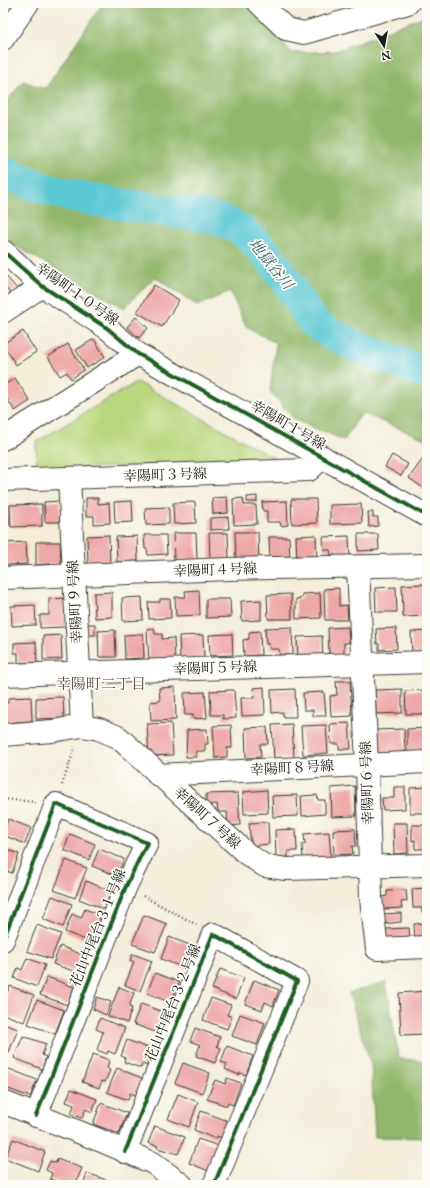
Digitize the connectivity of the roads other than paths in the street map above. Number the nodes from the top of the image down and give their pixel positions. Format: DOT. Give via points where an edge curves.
graph roads {
  1 [pos="27,3"];
  2 [pos="259,3"];
  3 [pos="408,3"];
  4 [pos="3,39"];
  5 [pos="3,251"];
  6 [pos="42,286"];
  7 [pos="3,312"];
  8 [pos="138,354"];
  9 [pos="3,439"];
  10 [pos="323,457"];
  11 [pos="69,478"];
  12 [pos="3,480"];
  13 [pos="427,516"];
  14 [pos="427,565"];
  15 [pos="358,567"];
  16 [pos="74,576"];
  17 [pos="3,578"];
  18 [pos="427,662"];
  19 [pos="362,663"];
  20 [pos="78,672"];
  21 [pos="3,675"];
  22 [pos="82,726"];
  23 [pos="3,735"];
  24 [pos="427,762"];
  25 [pos="367,765"];
  26 [pos="158,775"];
  27 [pos="427,865"];
  28 [pos="369,866"];
  29 [pos="3,940"];
  30 [pos="427,947"];
  31 [pos="3,1102"];
  32 [pos="36,1116"];
  33 [pos="125,1152"];
  34 [pos="182,1185"];
  35 [pos="214,1185"];
  1 -- 4 [label="street"];
  2 -- 3 [label="street" via="286,29 304,33"];
  5 -- 6 [label="street, 幸陽町１０号線"];
  6 -- 7 [label="street"];
  6 -- 8 [label="street, 幸陽町１０号線" via="107,328"];
  8 -- 9 [label="street"];
  8 -- 10 [label="street, 幸陽町１号線"];
  10 -- 11 [label="street, 幸陽町３号線" via="309,470"];
  10 -- 13 [label="street, 幸陽町１号線"];
  11 -- 12 [label="street, 幸陽町３号線"];
  11 -- 16 [label="street, 幸陽町９号線"];
  14 -- 15 [label="street, 幸陽町４号線"];
  15 -- 16 [label="street, 幸陽町４号線" via="229,569"];
  15 -- 19 [label="street, 幸陽町６号線"];
  16 -- 17 [label="street, 幸陽町４号線"];
  16 -- 20 [label="street, 幸陽町９号線"];
  18 -- 19 [label="street, 幸陽町５号線"];
  19 -- 20 [label="street, 幸陽町５号線"];
  19 -- 25 [label="street, 幸陽町６号線"];
  20 -- 21 [label="street, 幸陽町５号線"];
  20 -- 22 [label="street, 幸陽町９号線"];
  22 -- 23 [label="street, 幸陽町７号線"];
  22 -- 26 [label="street, 幸陽町７号線" via="99,729 118,737"];
  24 -- 25 [label="street, 幸陽町８号線"];
  25 -- 26 [label="street, 幸陽町８号線"];
  25 -- 28 [label="street, 幸陽町６号線"];
  26 -- 28 [label="street, 幸陽町７号線" via="247,854 265,866 286,869"];
  27 -- 28 [label="street, 幸陽町７号線"];
  28 -- 30 [label="street, 幸陽町６号線" via="377,949"];
  29 -- 32 [label="street, 花山中尾台３１号線" via="56,804 147,843 126,886"];
  31 -- 32 [label="street"];
  32 -- 33 [label="street"];
  33 -- 34 [label="street" via="153,1163"];
  33 -- 35 [label="street, 花山中尾台３２号線" via="213,934 298,981"];
}
